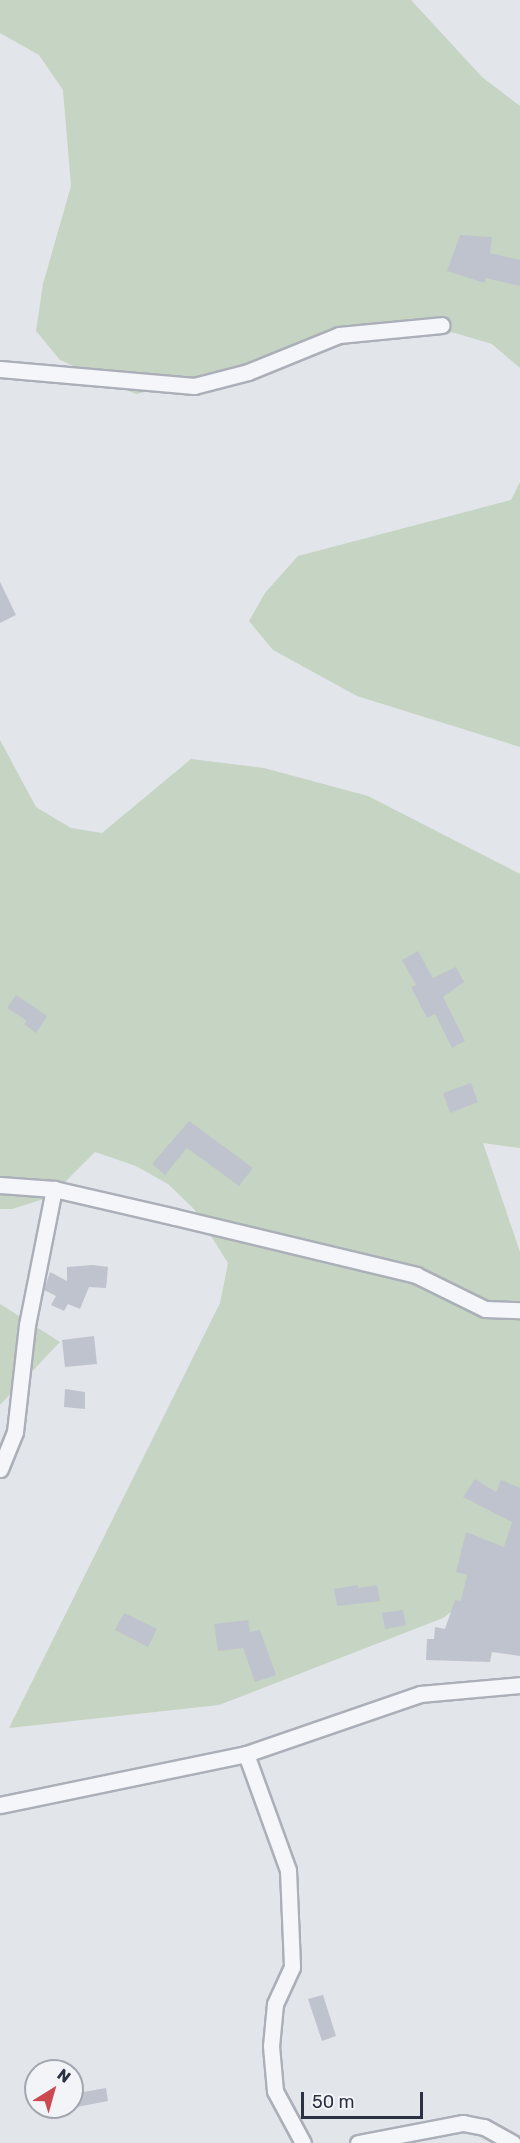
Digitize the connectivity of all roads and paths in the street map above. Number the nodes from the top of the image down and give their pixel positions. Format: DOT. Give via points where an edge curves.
graph roads {
  1 [pos="442,324"];
  2 [pos="0,369"];
  3 [pos="0,1185"];
  4 [pos="54,1189"];
  5 [pos="520,1310"];
  6 [pos="0,1469"];
  7 [pos="520,1684"];
  8 [pos="246,1754"];
  9 [pos="0,1804"];
  10 [pos="303,2143"];
  11 [pos="358,2143"];
  12 [pos="513,2143"];
  1 -- 2 [label="street" via="339,334 249,372 194,386"];
  3 -- 4 [label="street"];
  4 -- 5 [label="street" via="416,1275 485,1309"];
  4 -- 6 [label="street" via="27,1325 15,1432"];
  7 -- 8 [label="street" via="420,1694 390,1701"];
  8 -- 9 [label="street"];
  8 -- 10 [label="street" via="288,1870 292,1967 274,2004 271,2046 275,2091"];
  11 -- 12 [label="street" via="463,2123 484,2127"];
}
